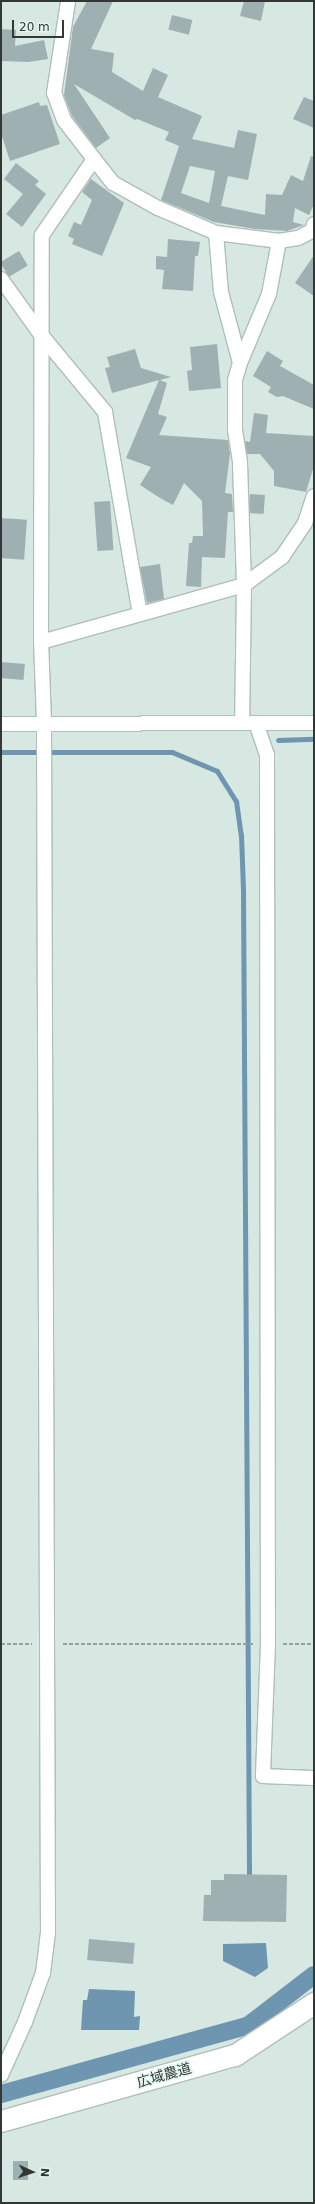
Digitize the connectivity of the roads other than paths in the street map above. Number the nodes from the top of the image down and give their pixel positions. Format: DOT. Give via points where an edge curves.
graph roads {
  1 [pos="68,1"];
  2 [pos="94,159"];
  3 [pos="314,224"];
  4 [pos="216,233"];
  5 [pos="279,241"];
  6 [pos="1,279"];
  7 [pos="42,336"];
  8 [pos="240,364"];
  9 [pos="314,496"];
  10 [pos="244,585"];
  11 [pos="140,614"];
  12 [pos="41,642"];
  13 [pos="44,722"];
  14 [pos="249,723"];
  15 [pos="314,723"];
  16 [pos="1,724"];
  17 [pos="314,1778"];
  18 [pos="314,2003"];
  19 [pos="1,2075"];
  20 [pos="1,2120"];
  1 -- 2 [label="street" via="54,93 64,120"];
  2 -- 4 [label="street" via="113,182 158,208"];
  2 -- 7 [label="street" via="42,236"];
  3 -- 5 [label="street" via="312,231 298,238"];
  4 -- 5 [label="street"];
  4 -- 8 [label="street" via="221,292"];
  5 -- 8 [label="street" via="269,294"];
  6 -- 7 [label="street"];
  7 -- 11 [label="street" via="105,412"];
  7 -- 12 [label="street"];
  8 -- 10 [label="street" via="235,380 235,430 240,463"];
  9 -- 10 [label="street" via="305,523 282,557"];
  10 -- 11 [label="street"];
  10 -- 14 [label="street"];
  11 -- 12 [label="street"];
  12 -- 13 [label="street"];
  13 -- 14 [label="street"];
  13 -- 16 [label="street"];
  13 -- 19 [label="street" via="48,1934 43,1973 25,2022"];
  14 -- 15 [label="street"];
  14 -- 17 [label="street" via="267,755 268,1644 263,1776"];
  18 -- 20 [label="street, 広域農道" via="235,2055"];
}
